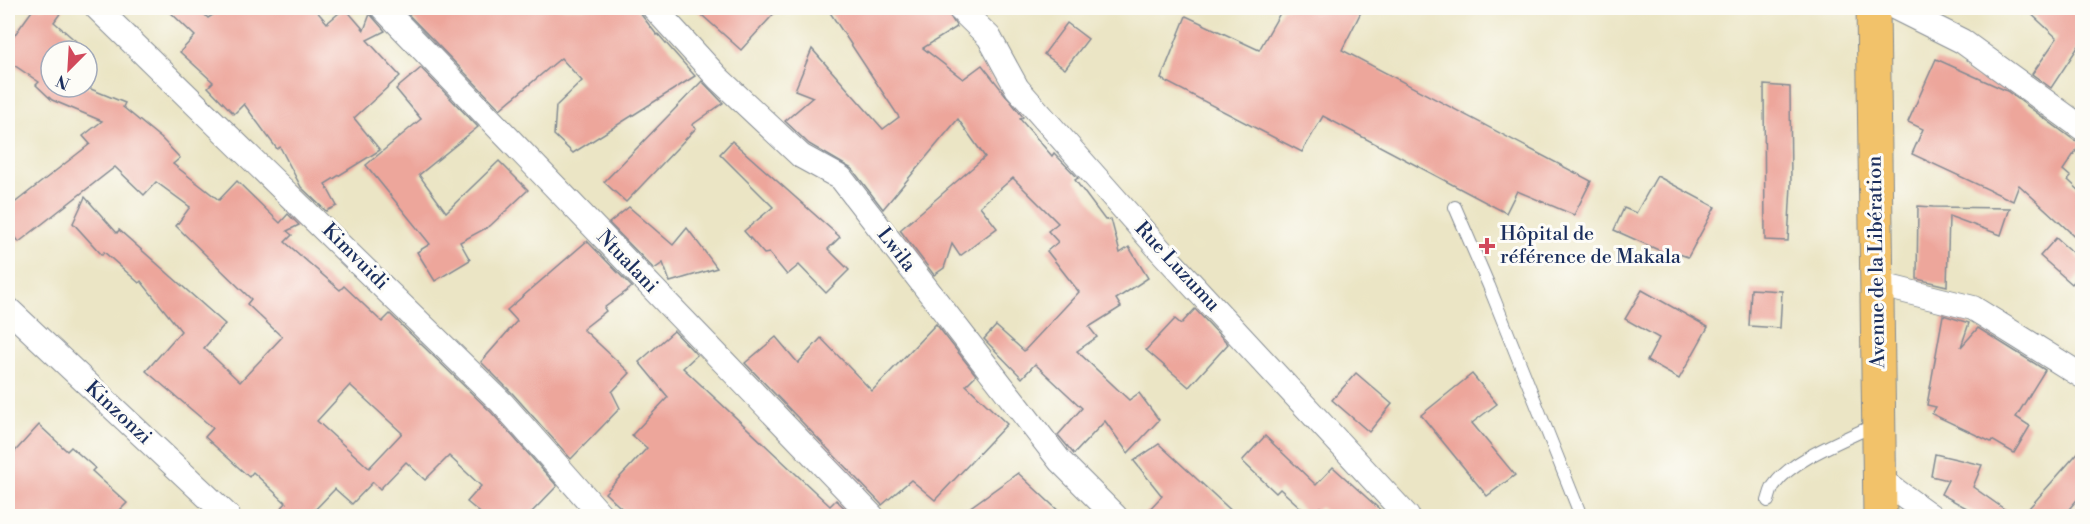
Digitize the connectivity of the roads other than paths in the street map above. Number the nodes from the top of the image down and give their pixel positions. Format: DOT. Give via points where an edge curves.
graph roads {
  1 [pos="97,8"];
  2 [pos="383,8"];
  3 [pos="654,8"];
  4 [pos="958,8"];
  5 [pos="1873,8"];
  6 [pos="1896,8"];
  7 [pos="2082,128"];
  8 [pos="1455,207"];
  9 [pos="1877,284"];
  10 [pos="8,309"];
  11 [pos="2082,376"];
  12 [pos="1880,421"];
  13 [pos="1881,480"];
  14 [pos="1768,501"];
  15 [pos="228,516"];
  16 [pos="602,516"];
  17 [pos="872,516"];
  18 [pos="1115,516"];
  19 [pos="1407,516"];
  20 [pos="1581,516"];
  21 [pos="1880,516"];
  22 [pos="1931,516"];
  1 -- 16 [label="street, Kimvuidi" via="502,403"];
  2 -- 17 [label="street, Ntualani"];
  3 -- 18 [label="street, Lwila" via="718,78 801,156 840,178 1060,460"];
  4 -- 19 [label="street, Rue Luzumu" via="989,37 1017,88 1161,251"];
  5 -- 9 [label="highway, Avenue de la Libération"];
  6 -- 7 [label="street" via="1962,41"];
  8 -- 20 [label="lane"];
  9 -- 11 [label="street" via="1973,308"];
  9 -- 12 [label="highway, Avenue de la Libération"];
  10 -- 15 [label="street, Kinzonzi"];
  12 -- 13 [label="highway, Avenue de la Libération"];
  12 -- 14 [label="lane" via="1780,477"];
  13 -- 21 [label="highway, Avenue de la Libération"];
  13 -- 22 [label="street"];
}
